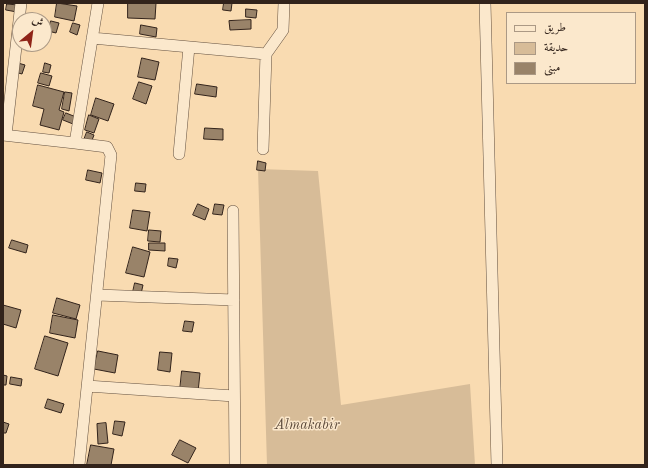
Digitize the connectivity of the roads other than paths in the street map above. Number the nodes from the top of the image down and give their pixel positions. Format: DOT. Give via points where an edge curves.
graph roads {
  1 [pos="21,3"];
  2 [pos="98,3"];
  3 [pos="284,3"];
  4 [pos="485,3"];
  5 [pos="92,38"];
  6 [pos="189,47"];
  7 [pos="266,54"];
  8 [pos="4,135"];
  9 [pos="75,143"];
  10 [pos="263,149"];
  11 [pos="179,154"];
  12 [pos="234,211"];
  13 [pos="97,295"];
  14 [pos="234,300"];
  15 [pos="87,386"];
  16 [pos="234,396"];
  17 [pos="79,465"];
  18 [pos="235,465"];
  19 [pos="497,465"];
  1 -- 8 [label="street"];
  2 -- 5 [label="street"];
  3 -- 7 [label="street" via="283,30"];
  4 -- 19 [label="street"];
  5 -- 6 [label="street"];
  5 -- 9 [label="street"];
  6 -- 7 [label="street"];
  6 -- 11 [label="street"];
  7 -- 10 [label="street"];
  8 -- 9 [label="street"];
  9 -- 13 [label="street" via="107,147 111,155"];
  12 -- 14 [label="street"];
  13 -- 14 [label="street"];
  13 -- 15 [label="street"];
  14 -- 16 [label="street"];
  15 -- 16 [label="street"];
  15 -- 17 [label="street"];
  16 -- 18 [label="street"];
}
